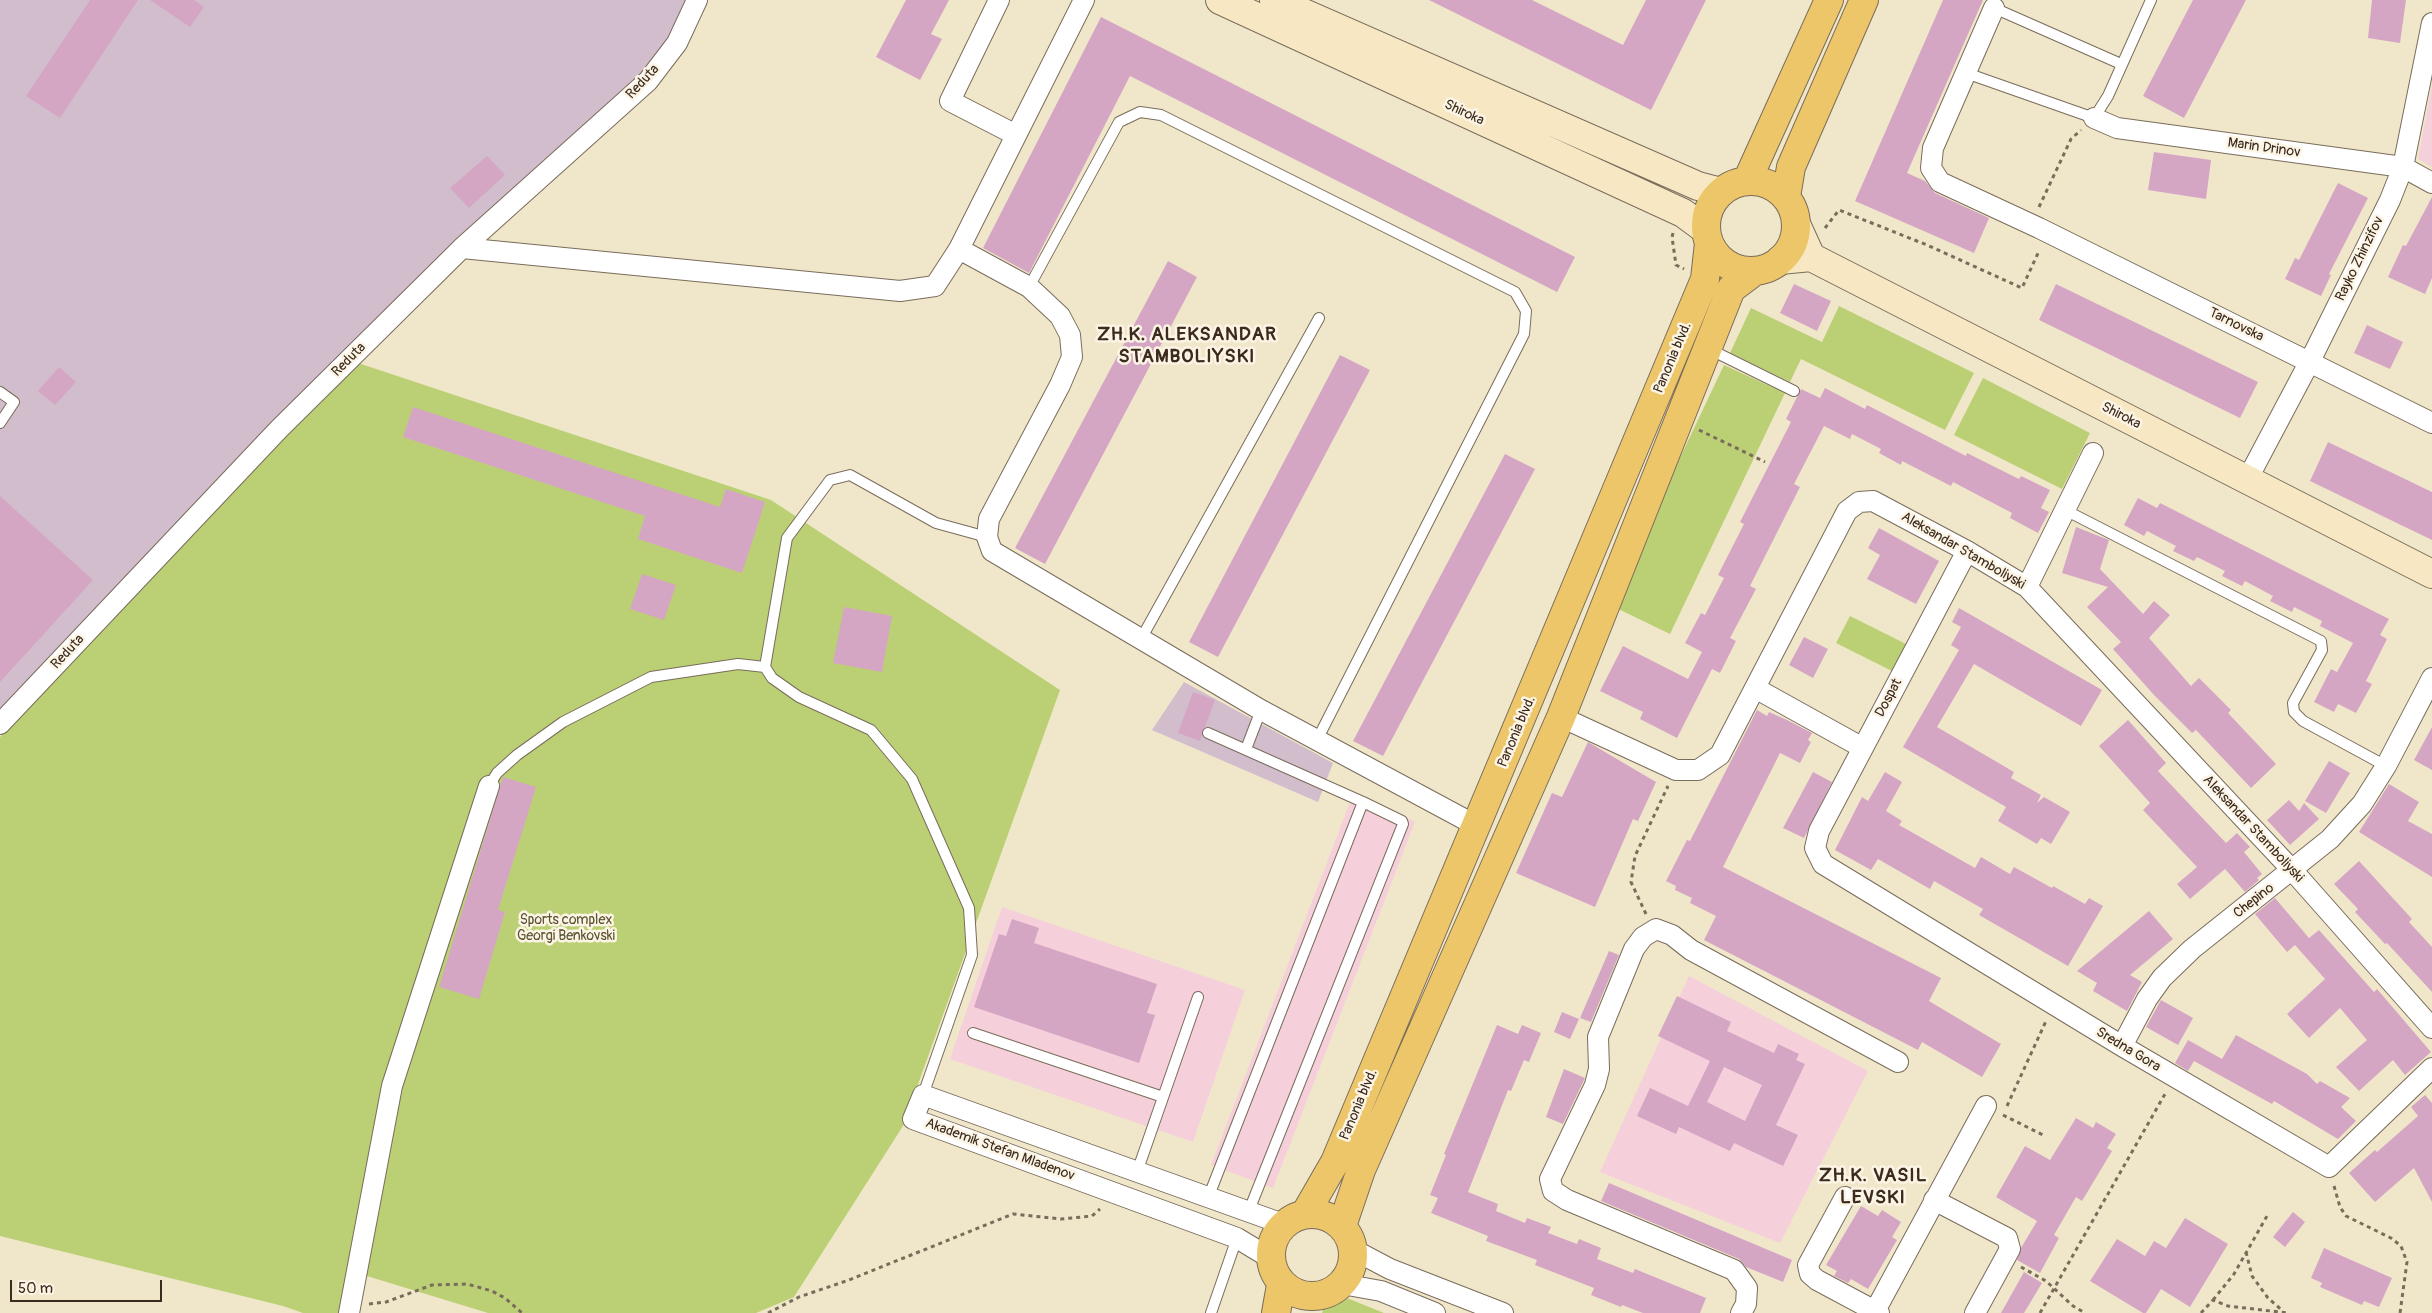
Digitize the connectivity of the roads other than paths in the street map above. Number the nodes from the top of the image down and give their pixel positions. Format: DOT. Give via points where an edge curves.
graph roads {
  1 [pos="697,0"];
  2 [pos="999,0"];
  3 [pos="1084,0"];
  4 [pos="1220,0"];
  5 [pos="1274,0"];
  6 [pos="1829,0"];
  7 [pos="1864,0"];
  8 [pos="2151,0"];
  9 [pos="1996,4"];
  10 [pos="1249,6"];
  11 [pos="2432,23"];
  12 [pos="2121,64"];
  13 [pos="1966,73"];
  14 [pos="2094,118"];
  15 [pos="1016,135"];
  16 [pos="2403,167"];
  17 [pos="1747,181"];
  18 [pos="2432,183"];
  19 [pos="1721,192"];
  20 [pos="1786,197"];
  21 [pos="1796,224"];
  22 [pos="1707,236"];
  23 [pos="462,248"];
  24 [pos="959,249"];
  25 [pos="1811,257"];
  26 [pos="1780,260"];
  27 [pos="1755,271"];
  28 [pos="1029,287"];
  29 [pos="1319,318"];
  30 [pos="1708,349"];
  31 [pos="2310,361"];
  32 [pos="1794,391"];
  33 [pos="0,392"];
  34 [pos="0,423"];
  35 [pos="2432,423"];
  36 [pos="2093,453"];
  37 [pos="2247,480"];
  38 [pos="2065,510"];
  39 [pos="987,537"];
  40 [pos="1967,551"];
  41 [pos="2432,574"];
  42 [pos="2027,588"];
  43 [pos="1141,639"];
  44 [pos="765,667"];
  45 [pos="2432,678"];
  46 [pos="1755,688"];
  47 [pos="1261,710"];
  48 [pos="1561,716"];
  49 [pos="0,724"];
  50 [pos="1208,733"];
  51 [pos="1317,740"];
  52 [pos="1863,748"];
  53 [pos="1246,749"];
  54 [pos="2386,766"];
  55 [pos="489,786"];
  56 [pos="1363,802"];
  57 [pos="1477,826"];
  58 [pos="1815,848"];
  59 [pos="2293,871"];
  60 [pos="1198,997"];
  61 [pos="2432,1028"];
  62 [pos="973,1033"];
  63 [pos="2122,1046"];
  64 [pos="1898,1062"];
  65 [pos="2432,1068"];
  66 [pos="923,1095"];
  67 [pos="1163,1097"];
  68 [pos="1994,1110"];
  69 [pos="1137,1172"];
  70 [pos="1845,1197"];
  71 [pos="1208,1198"];
  72 [pos="1934,1200"];
  73 [pos="1248,1213"];
  74 [pos="1294,1219"];
  75 [pos="1342,1226"];
  76 [pos="1237,1238"];
  77 [pos="1354,1250"];
  78 [pos="1270,1258"];
  79 [pos="1342,1284"];
  80 [pos="1281,1285"];
  81 [pos="1312,1305"];
  82 [pos="350,1309"];
  83 [pos="1877,1312"];
  84 [pos="1211,1313"];
  85 [pos="1276,1313"];
  86 [pos="1435,1313"];
  87 [pos="1503,1313"];
  88 [pos="1741,1313"];
  89 [pos="1975,1313"];
  1 -- 23 [label="street, Reduta" via="677,43 648,81"];
  2 -- 15 [label="street" via="950,101"];
  3 -- 15 [label="street"];
  4 -- 10 [label="main road, Shiroka"];
  5 -- 19 [label="main road, Shiroka" via="1698,186"];
  6 -- 17 [label="main road"];
  7 -- 20 [label="main road" via="1791,167"];
  8 -- 12 [label="lane"];
  9 -- 12 [label="lane"];
  9 -- 13 [label="street"];
  10 -- 22 [label="main road, Shiroka" via="1683,213"];
  11 -- 16 [label="street, Rayko Zhinzifov"];
  12 -- 14 [label="lane" via="2108,96"];
  13 -- 14 [label="lane"];
  13 -- 31 [label="street, Tarnovska" via="1934,148 1931,168 1940,182"];
  14 -- 16 [label="street, Marin Drinov" via="2117,128"];
  15 -- 24 [label="street"];
  16 -- 18 [label="street, Marin Drinov"];
  16 -- 31 [label="street, Rayko Zhinzifov" via="2390,200"];
  17 -- 19 [label="main road" via="1733,184"];
  17 -- 20 [label="main road" via="1768,184"];
  19 -- 22 [label="main road, Panonia blvd." via="1708,209"];
  20 -- 21 [label="main road"];
  21 -- 25 [label="main road"];
  21 -- 26 [label="main road" via="1792,244"];
  22 -- 27 [label="main road" via="1714,253 1732,267"];
  22 -- 57 [label="main road, Panonia blvd." via="1705,279"];
  23 -- 24 [label="street" via="900,291 935,286"];
  23 -- 49 [label="street, Reduta" via="279,429"];
  24 -- 28 [label="street"];
  25 -- 26 [label="main road"];
  25 -- 37 [label="main road, Shiroka"];
  26 -- 27 [label="main road, Panonia blvd."];
  27 -- 30 [label="main road, Panonia blvd." via="1732,289"];
  28 -- 39 [label="street" via="1060,316 1070,335 1072,357 989,519"];
  28 -- 51 [label="lane" via="1119,122 1140,112 1161,115 1515,292 1526,311 1524,334"];
  29 -- 43 [label="lane"];
  30 -- 32 [label="lane"];
  30 -- 48 [label="main road, Panonia blvd."];
  31 -- 35 [label="street, Tarnovska"];
  31 -- 37 [label="street, Rayko Zhinzifov"];
  33 -- 34 [label="lane" via="14,402"];
  36 -- 38 [label="street"];
  37 -- 41 [label="main road, Shiroka"];
  38 -- 42 [label="street"];
  38 -- 54 [label="lane" via="2321,641 2322,650 2293,703 2294,712 2302,721"];
  39 -- 43 [label="street" via="992,550"];
  39 -- 44 [label="lane" via="936,523 850,475 830,480 787,538"];
  40 -- 42 [label="street, Aleksandar Stamboliyski"];
  40 -- 46 [label="street, Aleksandar Stamboliyski" via="1891,509 1873,501 1859,502 1847,511"];
  40 -- 52 [label="street, Dospat"];
  42 -- 59 [label="street, Aleksandar Stamboliyski"];
  43 -- 47 [label="street"];
  44 -- 55 [label="lane" via="738,664 650,677 563,722 497,773"];
  44 -- 66 [label="lane" via="772,678 800,696 871,730 912,778 969,908 972,955"];
  45 -- 54 [label="street, Chepino"];
  46 -- 48 [label="street, Aleksandar Stamboliyski" via="1720,755 1698,770 1676,770"];
  46 -- 52 [label="street"];
  47 -- 51 [label="street"];
  47 -- 53 [label="lane"];
  48 -- 75 [label="main road, Panonia blvd." via="1361,1170"];
  50 -- 53 [label="lane"];
  51 -- 57 [label="street"];
  52 -- 58 [label="street, Dospat" via="1819,831"];
  53 -- 56 [label="lane"];
  54 -- 59 [label="street, Chepino" via="2362,804 2330,839"];
  55 -- 82 [label="street" via="392,1086"];
  56 -- 71 [label="lane"];
  56 -- 73 [label="lane" via="1402,821 1403,827"];
  57 -- 74 [label="main road, Panonia blvd." via="1335,1162"];
  58 -- 63 [label="street, Sredna Gora" via="1824,864"];
  59 -- 61 [label="street, Aleksandar Stamboliyski"];
  59 -- 63 [label="street, Chepino" via="2192,949 2162,978"];
  60 -- 67 [label="lane"];
  62 -- 67 [label="lane"];
  63 -- 65 [label="street, Sredna Gora" via="2329,1167"];
  64 -- 88 [label="street" via="1691,950 1672,935 1656,929 1634,949 1598,1037 1597,1077 1550,1179 1553,1192 1734,1270 1747,1288 1746,1304"];
  66 -- 69 [label="street, Akademik Stefan Mladenov"];
  66 -- 76 [label="street, Akademik Stefan Mladenov" via="913,1119"];
  67 -- 69 [label="lane"];
  68 -- 72 [label="street"];
  69 -- 71 [label="street, Akademik Stefan Mladenov"];
  70 -- 83 [label="street" via="1808,1265 1810,1274"];
  71 -- 73 [label="street, Akademik Stefan Mladenov"];
  72 -- 83 [label="street"];
  72 -- 89 [label="street" via="2007,1238 2010,1249"];
  73 -- 74 [label="street, Akademik Stefan Mladenov"];
  74 -- 75 [label="main road" via="1325,1215"];
  74 -- 78 [label="main road, Panonia blvd." via="1272,1242"];
  75 -- 77 [label="main road" via="1350,1236"];
  76 -- 78 [label="street, Akademik Stefan Mladenov"];
  76 -- 84 [label="lane"];
  77 -- 79 [label="main road" via="1352,1269"];
  77 -- 87 [label="street" via="1390,1269"];
  78 -- 80 [label="main road"];
  79 -- 81 [label="main road"];
  79 -- 86 [label="street" via="1380,1291"];
  80 -- 81 [label="main road"];
  80 -- 85 [label="main road"];
}
